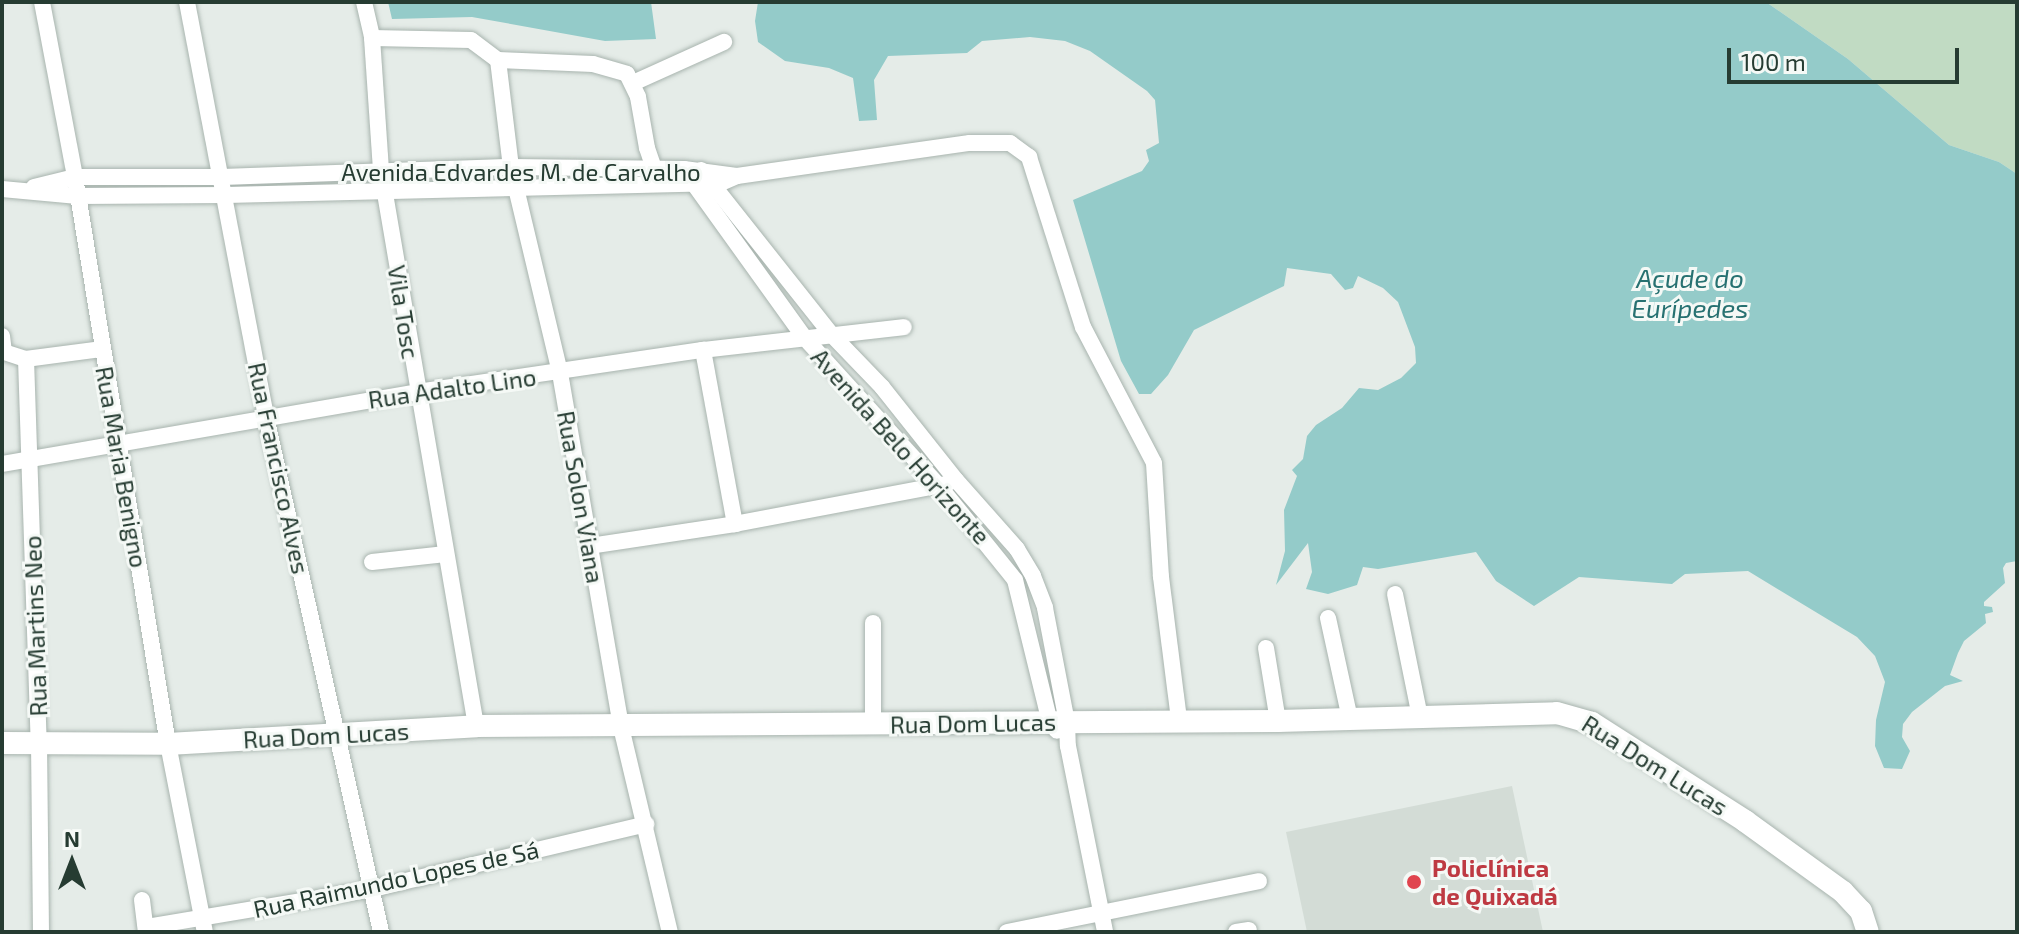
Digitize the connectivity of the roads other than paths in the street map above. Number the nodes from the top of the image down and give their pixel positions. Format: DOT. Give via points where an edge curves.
graph roads {
  1 [pos="42,2"];
  2 [pos="187,2"];
  3 [pos="364,2"];
  4 [pos="372,38"];
  5 [pos="724,42"];
  6 [pos="498,60"];
  7 [pos="633,83"];
  8 [pos="511,167"];
  9 [pos="653,169"];
  10 [pos="381,170"];
  11 [pos="75,177"];
  12 [pos="222,177"];
  13 [pos="697,177"];
  14 [pos="662,185"];
  15 [pos="516,187"];
  16 [pos="2,189"];
  17 [pos="384,189"];
  18 [pos="21,190"];
  19 [pos="226,195"];
  20 [pos="78,196"];
  21 [pos="904,327"];
  22 [pos="831,334"];
  23 [pos="804,337"];
  24 [pos="3,347"];
  25 [pos="102,349"];
  26 [pos="703,350"];
  27 [pos="26,359"];
  28 [pos="560,373"];
  29 [pos="882,387"];
  30 [pos="417,392"];
  31 [pos="863,400"];
  32 [pos="266,417"];
  33 [pos="117,442"];
  34 [pos="30,459"];
  35 [pos="2,464"];
  36 [pos="948,484"];
  37 [pos="735,524"];
  38 [pos="590,546"];
  39 [pos="446,554"];
  40 [pos="372,562"];
  41 [pos="1033,576"];
  42 [pos="1015,580"];
  43 [pos="1395,594"];
  44 [pos="1328,618"];
  45 [pos="873,623"];
  46 [pos="1266,648"];
  47 [pos="1420,717"];
  48 [pos="1179,719"];
  49 [pos="1350,719"];
  50 [pos="1278,721"];
  51 [pos="1058,722"];
  52 [pos="873,725"];
  53 [pos="476,726"];
  54 [pos="621,727"];
  55 [pos="337,734"];
  56 [pos="39,742"];
  57 [pos="2,743"];
  58 [pos="168,744"];
  59 [pos="646,824"];
  60 [pos="1259,881"];
  61 [pos="372,889"];
  62 [pos="142,900"];
  63 [pos="1102,913"];
  64 [pos="203,925"];
  65 [pos="146,929"];
  66 [pos="41,932"];
  67 [pos="381,932"];
  68 [pos="670,932"];
  69 [pos="1007,932"];
  70 [pos="1105,932"];
  71 [pos="1868,932"];
  1 -- 11 [label="street, Rua Maria Benigno"];
  2 -- 12 [label="street, Rua Francisco Alves"];
  3 -- 4 [label="street, Vila Tosc"];
  4 -- 6 [label="street" via="471,40"];
  4 -- 10 [label="street, Vila Tosc"];
  5 -- 7 [label="street"];
  6 -- 7 [label="street" via="607,65"];
  6 -- 8 [label="street, Rua Solon Viana"];
  7 -- 9 [label="street"];
  8 -- 9 [label="street, Avenida Edvardes M. de Carvalho"];
  8 -- 10 [label="street, Avenida Edvardes M. de Carvalho"];
  8 -- 15 [label="street, Rua Solon Viana"];
  9 -- 13 [label="street, Avenida Edvardes M. de Carvalho"];
  9 -- 14 [label="street"];
  10 -- 12 [label="street, Avenida Edvardes M. de Carvalho"];
  10 -- 17 [label="street, Vila Tosc"];
  11 -- 12 [label="street, Avenida Edvardes M. de Carvalho"];
  11 -- 18 [label="street, Avenida Edvardes M. de Carvalho"];
  11 -- 20 [label="street, Rua Maria Benigno"];
  12 -- 19 [label="street, Rua Francisco Alves"];
  13 -- 14 [label="street, Avenida Edvardes M. de Carvalho"];
  13 -- 22 [label="street, Avenida Belo Horizonte"];
  13 -- 23 [label="street, Avenida Belo Horizonte"];
  13 -- 48 [label="street, Avenida Edvardes M. de Carvalho" via="1000,140 1029,157 1083,327 1154,463 1161,577"];
  14 -- 15 [label="street, Avenida Edvardes M. de Carvalho"];
  15 -- 17 [label="street, Avenida Edvardes M. de Carvalho"];
  15 -- 28 [label="street, Rua Solon Viana"];
  16 -- 18 [label="street, Avenida Edvardes M. de Carvalho"];
  17 -- 19 [label="street, Avenida Edvardes M. de Carvalho"];
  17 -- 30 [label="street, Vila Tosc"];
  18 -- 20 [label="street, Avenida Edvardes M. de Carvalho"];
  19 -- 20 [label="street, Avenida Edvardes M. de Carvalho"];
  19 -- 32 [label="street, Rua Francisco Alves"];
  20 -- 25 [label="street, Rua Maria Benigno"];
  21 -- 22 [label="street, Rua Adalto Lino"];
  22 -- 23 [label="street, Rua Adalto Lino"];
  22 -- 29 [label="street, Avenida Belo Horizonte"];
  23 -- 26 [label="street, Rua Adalto Lino"];
  23 -- 31 [label="street, Avenida Belo Horizonte"];
  24 -- 27 [label="street"];
  25 -- 27 [label="street"];
  25 -- 33 [label="street, Rua Maria Benigno"];
  26 -- 28 [label="street, Rua Adalto Lino"];
  26 -- 37 [label="street"];
  27 -- 34 [label="street, Rua Martins Neo"];
  28 -- 30 [label="street, Rua Adalto Lino"];
  28 -- 38 [label="street, Rua Solon Viana"];
  29 -- 31 [label="street"];
  29 -- 36 [label="street, Avenida Belo Horizonte"];
  30 -- 32 [label="street, Rua Adalto Lino"];
  30 -- 39 [label="street, Vila Tosc"];
  31 -- 36 [label="street, Avenida Belo Horizonte"];
  32 -- 33 [label="street, Rua Adalto Lino"];
  32 -- 55 [label="street, Rua Francisco Alves"];
  33 -- 34 [label="street, Rua Adalto Lino"];
  33 -- 58 [label="street, Rua Maria Benigno"];
  34 -- 35 [label="street, Rua Adalto Lino"];
  34 -- 56 [label="street, Rua Martins Neo"];
  36 -- 37 [label="street"];
  36 -- 41 [label="street, Avenida Belo Horizonte" via="1017,549"];
  36 -- 42 [label="street, Avenida Belo Horizonte"];
  37 -- 38 [label="street"];
  38 -- 54 [label="street, Rua Solon Viana"];
  39 -- 40 [label="street"];
  39 -- 53 [label="street, Vila Tosc"];
  41 -- 42 [label="street"];
  41 -- 51 [label="street, Avenida Belo Horizonte" via="1045,608"];
  42 -- 51 [label="street, Avenida Belo Horizonte"];
  43 -- 47 [label="street"];
  44 -- 49 [label="street"];
  45 -- 52 [label="street"];
  46 -- 50 [label="street"];
  47 -- 49 [label="street, Rua Dom Lucas"];
  47 -- 71 [label="street, Rua Dom Lucas" via="1557,713 1592,723 1745,821 1843,892 1861,911"];
  48 -- 50 [label="street, Rua Dom Lucas"];
  48 -- 51 [label="street, Rua Dom Lucas"];
  49 -- 50 [label="street, Rua Dom Lucas"];
  51 -- 52 [label="street, Rua Dom Lucas"];
  51 -- 63 [label="street, Avenida Belo Horizonte" via="1068,746"];
  52 -- 54 [label="street, Rua Dom Lucas"];
  53 -- 54 [label="street, Rua Dom Lucas"];
  53 -- 55 [label="street, Rua Dom Lucas"];
  54 -- 59 [label="street, Rua Solon Viana"];
  55 -- 58 [label="street, Rua Dom Lucas"];
  55 -- 61 [label="street, Rua Francisco Alves"];
  56 -- 57 [label="street, Rua Dom Lucas"];
  56 -- 58 [label="street, Rua Dom Lucas"];
  56 -- 66 [label="street, Rua Martins Neo"];
  58 -- 64 [label="street, Rua Maria Benigno"];
  59 -- 61 [label="street, Rua Raimundo Lopes de Sá"];
  59 -- 68 [label="street, Rua Solon Viana"];
  60 -- 63 [label="street"];
  61 -- 64 [label="street, Rua Raimundo Lopes de Sá"];
  61 -- 67 [label="street, Rua Francisco Alves"];
  62 -- 65 [label="street"];
  63 -- 69 [label="street"];
  63 -- 70 [label="street, Avenida Belo Horizonte"];
  64 -- 65 [label="street, Rua Raimundo Lopes de Sá"];
}
